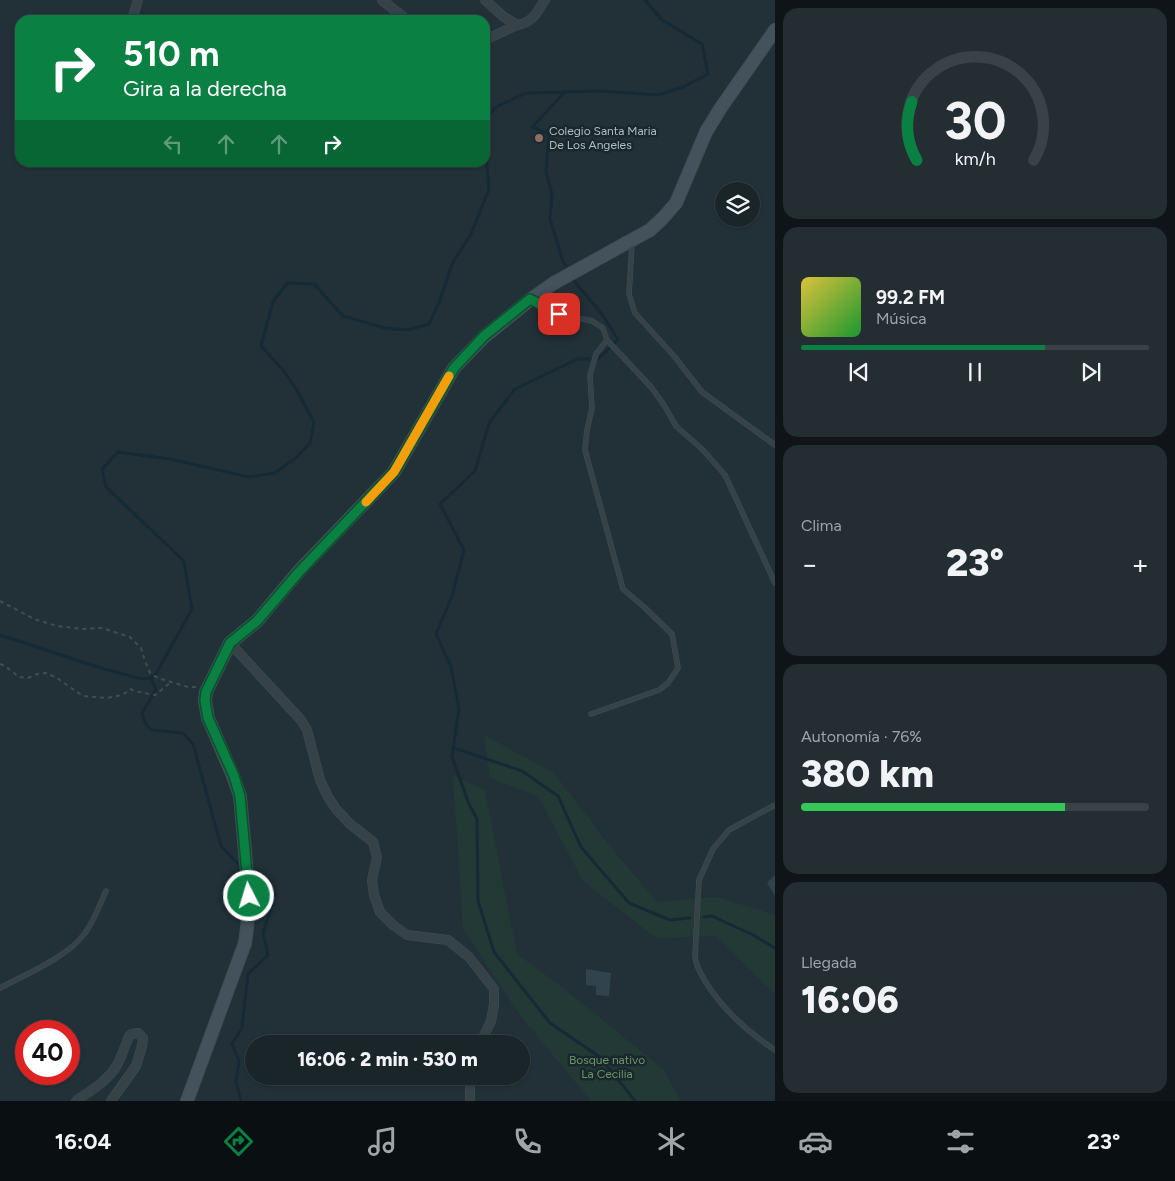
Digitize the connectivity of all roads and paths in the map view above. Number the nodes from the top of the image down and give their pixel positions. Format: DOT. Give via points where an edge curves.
graph roads {
  1 [pos="138,0"];
  2 [pos="382,0"];
  3 [pos="485,0"];
  4 [pos="545,0"];
  5 [pos="134,15"];
  6 [pos="401,15"];
  7 [pos="517,25"];
  8 [pos="775,30"];
  9 [pos="490,38"];
  10 [pos="632,240"];
  11 [pos="530,299"];
  12 [pos="607,340"];
  13 [pos="775,445"];
  14 [pos="775,583"];
  15 [pos="0,601"];
  16 [pos="230,643"];
  17 [pos="0,664"];
  18 [pos="171,682"];
  19 [pos="208,686"];
  20 [pos="591,714"];
  21 [pos="775,805"];
  22 [pos="106,891"];
  23 [pos="0,988"];
  24 [pos="484,1035"];
  25 [pos="775,1050"];
  26 [pos="470,1085"];
  27 [pos="76,1101"];
  28 [pos="111,1101"];
  29 [pos="188,1101"];
  30 [pos="470,1101"];
  1 -- 5 [label="street"];
  2 -- 6 [label="street"];
  3 -- 7 [label="street"];
  4 -- 7 [label="street" via="530,21"];
  7 -- 9 [label="street"];
  8 -- 10 [label="street" via="706,132 676,203 650,230"];
  10 -- 11 [label="street"];
  10 -- 13 [label="lane" via="629,294 635,313 702,392"];
  11 -- 12 [label="lane" via="559,314 592,321 603,328"];
  11 -- 16 [label="street" via="484,336 454,368 394,472 257,621"];
  12 -- 14 [label="lane" via="651,387 676,426 704,450 725,475"];
  12 -- 20 [label="lane" via="596,354 590,375 592,408 585,450 623,589 672,634 678,668 659,690"];
  15 -- 18 [label="path" via="57,626 102,628 130,637 141,648 150,673"];
  16 -- 19 [label="street"];
  16 -- 24 [label="street" via="301,720 328,797 350,824 373,842 377,857 372,880 380,912 408,935 448,940 469,957 494,989 491,1022"];
  17 -- 18 [label="path" via="28,678 46,673 83,696 122,696 132,689 154,695"];
  18 -- 19 [label="path" via="188,687"];
  19 -- 29 [label="street" via="205,701 208,718 240,796 249,896 245,942"];
  21 -- 25 [label="lane" via="729,830 713,849 699,880 696,966 715,996 738,1022"];
  22 -- 23 [label="lane" via="86,932 75,945"];
  26 -- 30 [label="street"];
  27 -- 28 [label="street" via="109,1076 121,1059 129,1036 138,1033 143,1038 136,1066"];
}
